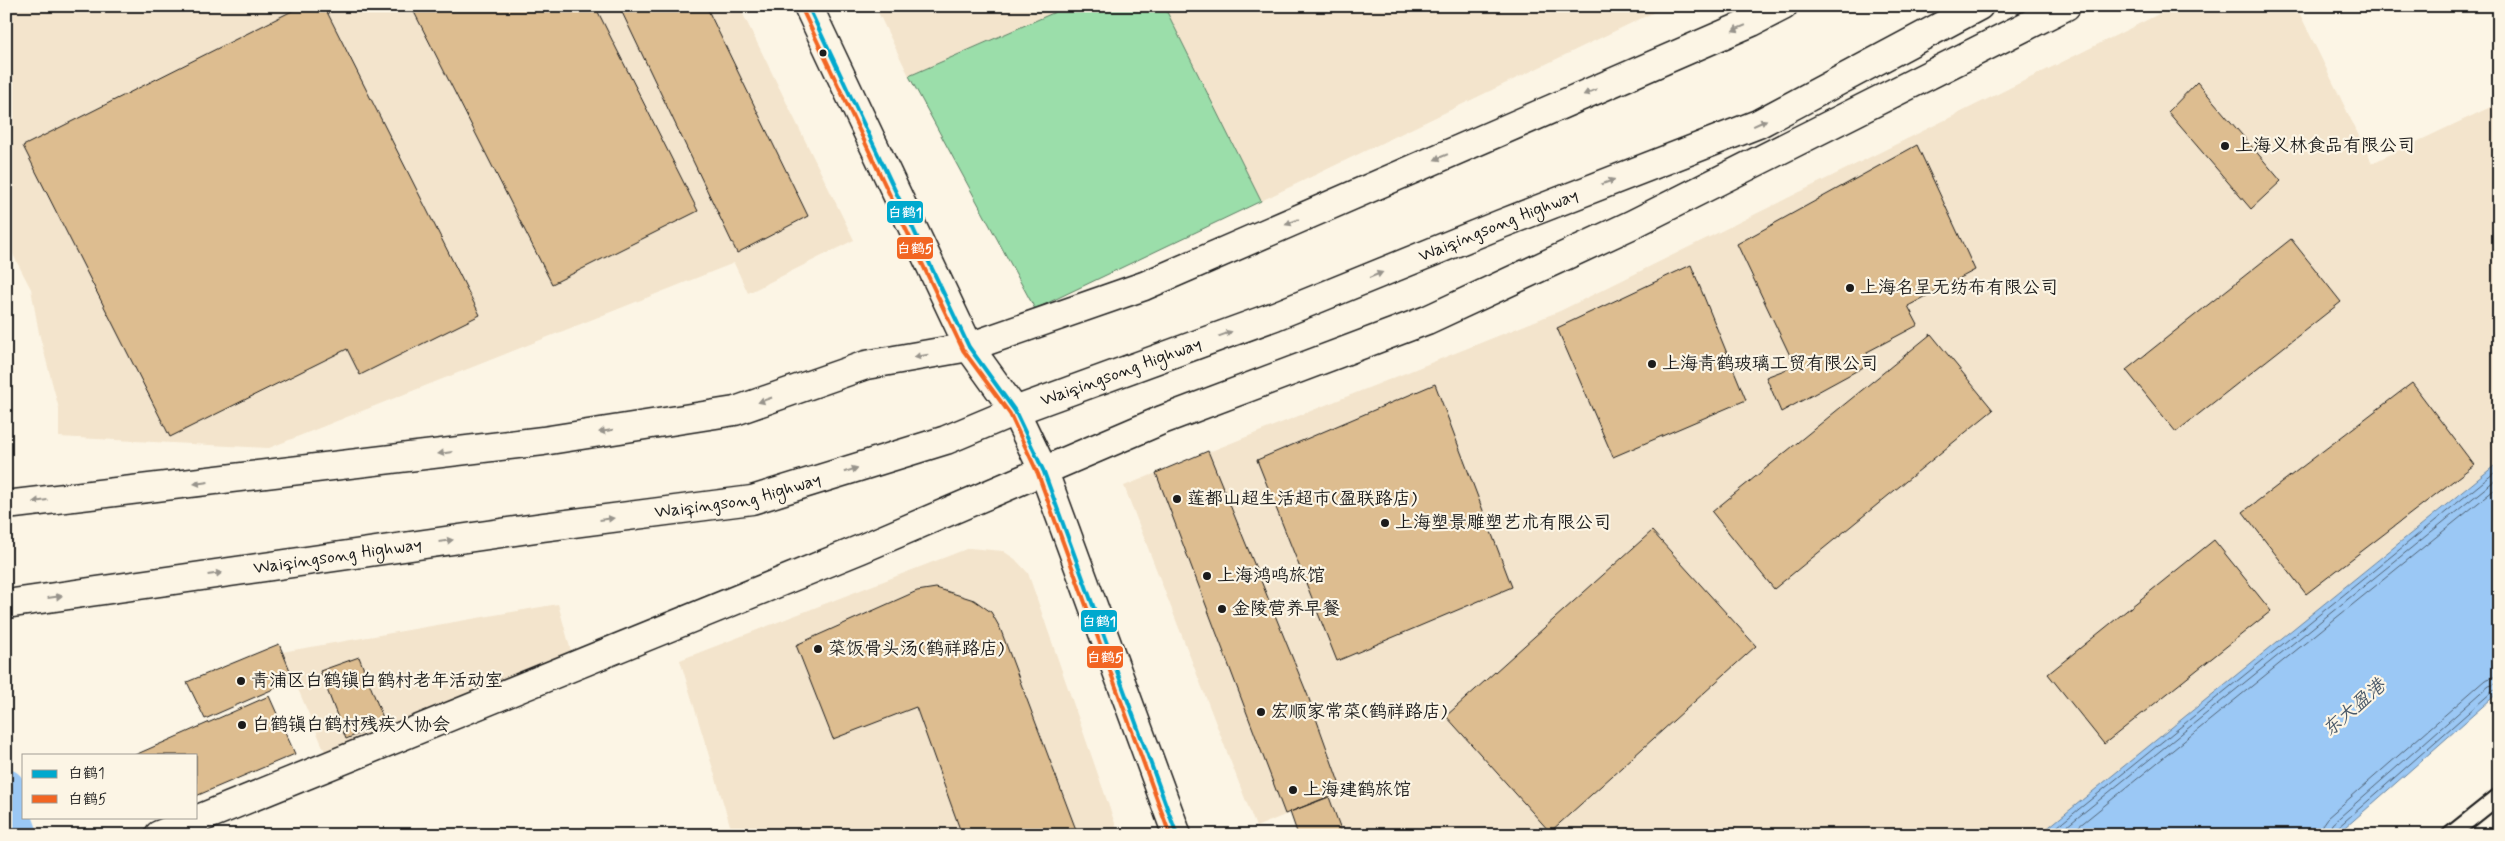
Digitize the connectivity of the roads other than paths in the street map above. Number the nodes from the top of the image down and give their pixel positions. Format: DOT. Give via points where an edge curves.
graph roads {
  1 [pos="808,6"];
  2 [pos="1783,6"];
  3 [pos="1979,6"];
  4 [pos="2066,6"];
  5 [pos="969,347"];
  6 [pos="1015,411"];
  7 [pos="1044,472"];
  8 [pos="6,505"];
  9 [pos="6,604"];
  10 [pos="2499,796"];
  11 [pos="158,835"];
  12 [pos="1177,835"];
  13 [pos="2450,835"];
  1 -- 5 [label="main road"];
  2 -- 5 [label="main road, one-way" via="1144,286"];
  6 -- 3 [label="main road, Waiqingsong Highway, one-way" via="1275,316 1758,124"];
  4 -- 7 [label="main road" via="1630,225 1427,320 1162,420"];
  5 -- 6 [label="main road"];
  5 -- 8 [label="main road, one-way" via="866,365 735,411 543,441"];
  6 -- 7 [label="main road"];
  9 -- 6 [label="main road, Waiqingsong Highway, one-way" via="752,500 946,440"];
  7 -- 11 [label="main road"];
  7 -- 12 [label="main road"];
  10 -- 13 [label="lane"];
}
